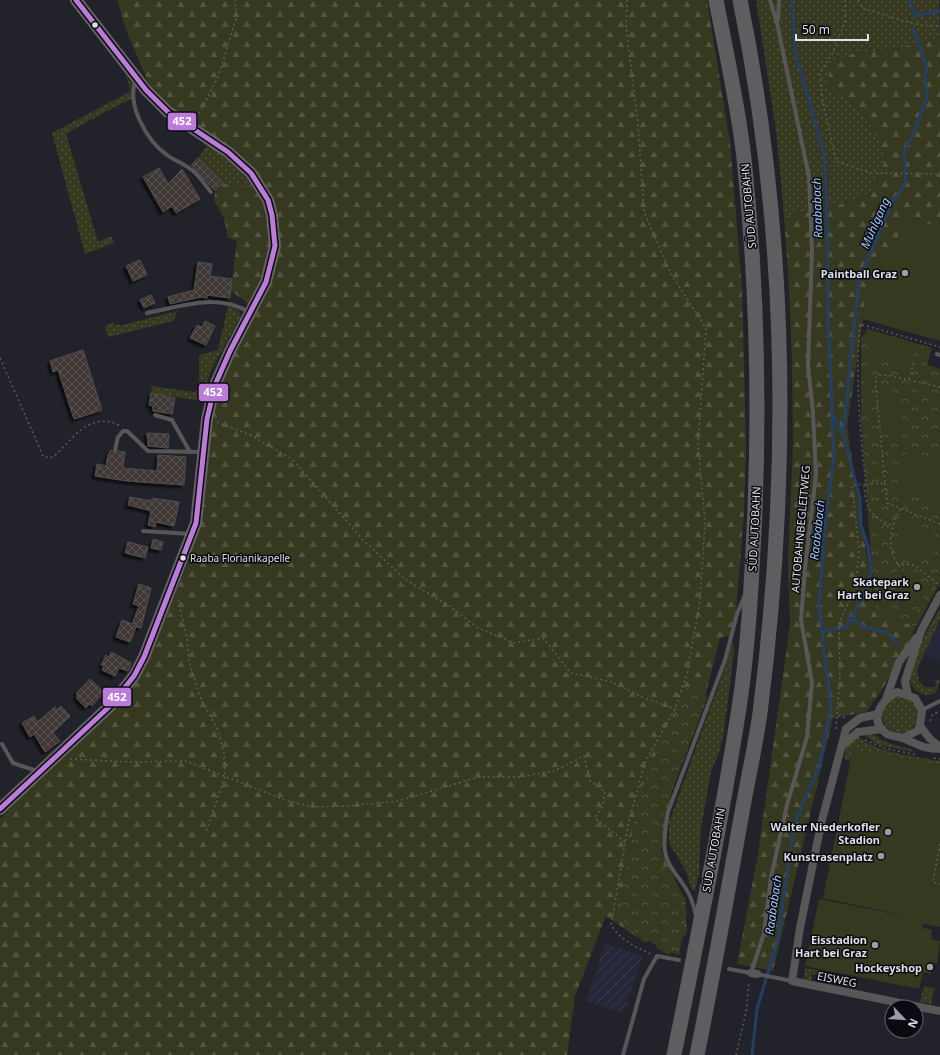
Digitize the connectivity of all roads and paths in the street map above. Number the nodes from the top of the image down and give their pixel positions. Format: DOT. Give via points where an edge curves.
graph roads {
  1 [pos="76,0"];
  2 [pos="234,0"];
  3 [pos="626,0"];
  4 [pos="716,0"];
  5 [pos="740,0"];
  6 [pos="770,0"];
  7 [pos="779,0"];
  8 [pos="845,0"];
  9 [pos="858,0"];
  10 [pos="778,23"];
  11 [pos="940,26"];
  12 [pos="137,78"];
  13 [pos="192,128"];
  14 [pos="940,176"];
  15 [pos="212,192"];
  16 [pos="147,313"];
  17 [pos="250,313"];
  18 [pos="940,346"];
  19 [pos="0,358"];
  20 [pos="914,362"];
  21 [pos="909,379"];
  22 [pos="940,387"];
  23 [pos="155,415"];
  24 [pos="207,419"];
  25 [pos="127,431"];
  26 [pos="115,450"];
  27 [pos="190,452"];
  28 [pos="204,452"];
  29 [pos="885,483"];
  30 [pos="864,485"];
  31 [pos="900,509"];
  32 [pos="940,524"];
  33 [pos="893,527"];
  34 [pos="144,531"];
  35 [pos="193,534"];
  36 [pos="892,551"];
  37 [pos="896,551"];
  38 [pos="897,564"];
  39 [pos="903,570"];
  40 [pos="751,579"];
  41 [pos="173,583"];
  42 [pos="940,586"];
  43 [pos="940,595"];
  44 [pos="921,631"];
  45 [pos="840,636"];
  46 [pos="908,695"];
  47 [pos="886,699"];
  48 [pos="940,701"];
  49 [pos="675,709"];
  50 [pos="922,710"];
  51 [pos="940,712"];
  52 [pos="878,714"];
  53 [pos="838,716"];
  54 [pos="849,721"];
  55 [pos="920,726"];
  56 [pos="930,726"];
  57 [pos="882,729"];
  58 [pos="903,738"];
  59 [pos="864,740"];
  60 [pos="2,744"];
  61 [pos="840,748"];
  62 [pos="940,748"];
  63 [pos="918,755"];
  64 [pos="929,757"];
  65 [pos="54,758"];
  66 [pos="940,760"];
  67 [pos="40,771"];
  68 [pos="225,777"];
  69 [pos="2,805"];
  70 [pos="206,832"];
  71 [pos="625,842"];
  72 [pos="940,844"];
  73 [pos="940,884"];
  74 [pos="699,928"];
  75 [pos="656,956"];
  76 [pos="679,960"];
  77 [pos="729,969"];
  78 [pos="754,973"];
  79 [pos="792,981"];
  80 [pos="937,1010"];
  81 [pos="623,1055"];
  82 [pos="674,1055"];
  83 [pos="697,1055"];
  84 [pos="736,1055"];
  1 -- 12 [label="street"];
  2 -- 13 [label="path" via="236,19 218,77"];
  3 -- 49 [label="path" via="626,25 638,125 644,212 672,274 706,328 698,443 706,523 700,601 687,674"];
  4 -- 40 [label="highway, SÜD AUTOBAHN" via="744,156 754,273 758,370 757,468"];
  5 -- 83 [label="highway, SÜD AUTOBAHN" via="750,50 768,181 778,325 780,470 774,581 760,715"];
  6 -- 10 [label="lane, AUTOBAHNBEGLEITWEG"];
  7 -- 10 [label="lane"];
  8 -- 14 [label="path" via="845,22 832,54 820,73 822,98 836,161 870,174"];
  9 -- 11 [label="path" via="862,8 909,22"];
  10 -- 78 [label="lane, AUTOBAHNBEGLEITWEG" via="809,177 812,251 808,366 816,474 802,620 812,682 807,737 786,805 771,877 764,933"];
  12 -- 13 [label="street" via="168,112"];
  12 -- 15 [label="lane" via="134,84 136,107 147,135 163,152 192,171"];
  13 -- 17 [label="street" via="228,152 245,167 264,192 272,215 275,246 272,262 263,290"];
  16 -- 17 [label="lane" via="212,302 234,304"];
  17 -- 24 [label="street" via="215,385"];
  18 -- 30 [label="path" via="860,324 859,420"];
  19 -- 25 [label="path" via="43,456 54,456 90,424 117,424"];
  20 -- 21 [label="path"];
  21 -- 22 [label="path"];
  21 -- 29 [label="path" via="887,375 875,378"];
  23 -- 27 [label="lane" via="172,420"];
  24 -- 28 [label="street"];
  24 -- 49 [label="path" via="250,435 292,459 363,540 406,580 451,607 478,628 514,643 543,638 571,673 612,682 642,698"];
  25 -- 26 [label="lane" via="123,430 120,433"];
  25 -- 27 [label="lane" via="148,451"];
  27 -- 28 [label="lane"];
  28 -- 35 [label="street"];
  29 -- 30 [label="path"];
  29 -- 31 [label="path" via="887,503"];
  30 -- 33 [label="path" via="866,505 872,515"];
  30 -- 45 [label="path" via="852,485 859,552 855,589 839,622"];
  31 -- 32 [label="path"];
  31 -- 33 [label="path"];
  33 -- 36 [label="path"];
  34 -- 35 [label="lane"];
  35 -- 41 [label="street"];
  36 -- 37 [label="path"];
  36 -- 38 [label="path"];
  38 -- 39 [label="path"];
  38 -- 42 [label="path" via="915,565"];
  40 -- 74 [label="highway, SÜD AUTOBAHN" via="739,706"];
  40 -- 74 [label="lane" via="737,614 725,660 668,812 664,836 665,854 693,902"];
  41 -- 65 [label="street" via="134,676 110,706"];
  41 -- 68 [label="path" via="187,638 189,661 200,696 217,728 224,753"];
  43 -- 44 [label="street"];
  44 -- 46 [label="street" via="905,681"];
  44 -- 47 [label="street" via="899,662"];
  46 -- 47 [label="street" via="897,692"];
  46 -- 50 [label="street" via="915,698"];
  47 -- 52 [label="street"];
  48 -- 50 [label="lane"];
  49 -- 71 [label="path" via="644,762"];
  50 -- 55 [label="street"];
  51 -- 56 [label="path" via="934,714"];
  52 -- 57 [label="street"];
  52 -- 61 [label="street" via="860,718 846,729"];
  53 -- 54 [label="path"];
  55 -- 58 [label="street" via="917,731"];
  55 -- 62 [label="street"];
  57 -- 58 [label="street" via="895,738"];
  57 -- 61 [label="street" via="858,732"];
  58 -- 62 [label="street" via="920,747"];
  59 -- 63 [label="path" via="884,748"];
  60 -- 67 [label="lane" via="13,763"];
  61 -- 79 [label="street" via="821,824"];
  64 -- 66 [label="path"];
  65 -- 67 [label="street"];
  65 -- 68 [label="path" via="130,762 186,761"];
  67 -- 69 [label="street"];
  68 -- 70 [label="path"];
  68 -- 71 [label="path" via="311,807 347,806 398,801 479,777 518,777 554,771 584,756 590,781 605,792 604,806 595,818"];
  71 -- 75 [label="path" via="611,925 618,936"];
  72 -- 73 [label="path" via="933,882"];
  74 -- 82 [label="highway, SÜD AUTOBAHN"];
  75 -- 76 [label="lane"];
  75 -- 81 [label="lane" via="644,979"];
  77 -- 78 [label="lane, EISWEG"];
  78 -- 79 [label="lane, EISWEG"];
  78 -- 84 [label="path"];
  79 -- 80 [label="street, EISWEG"];
}
